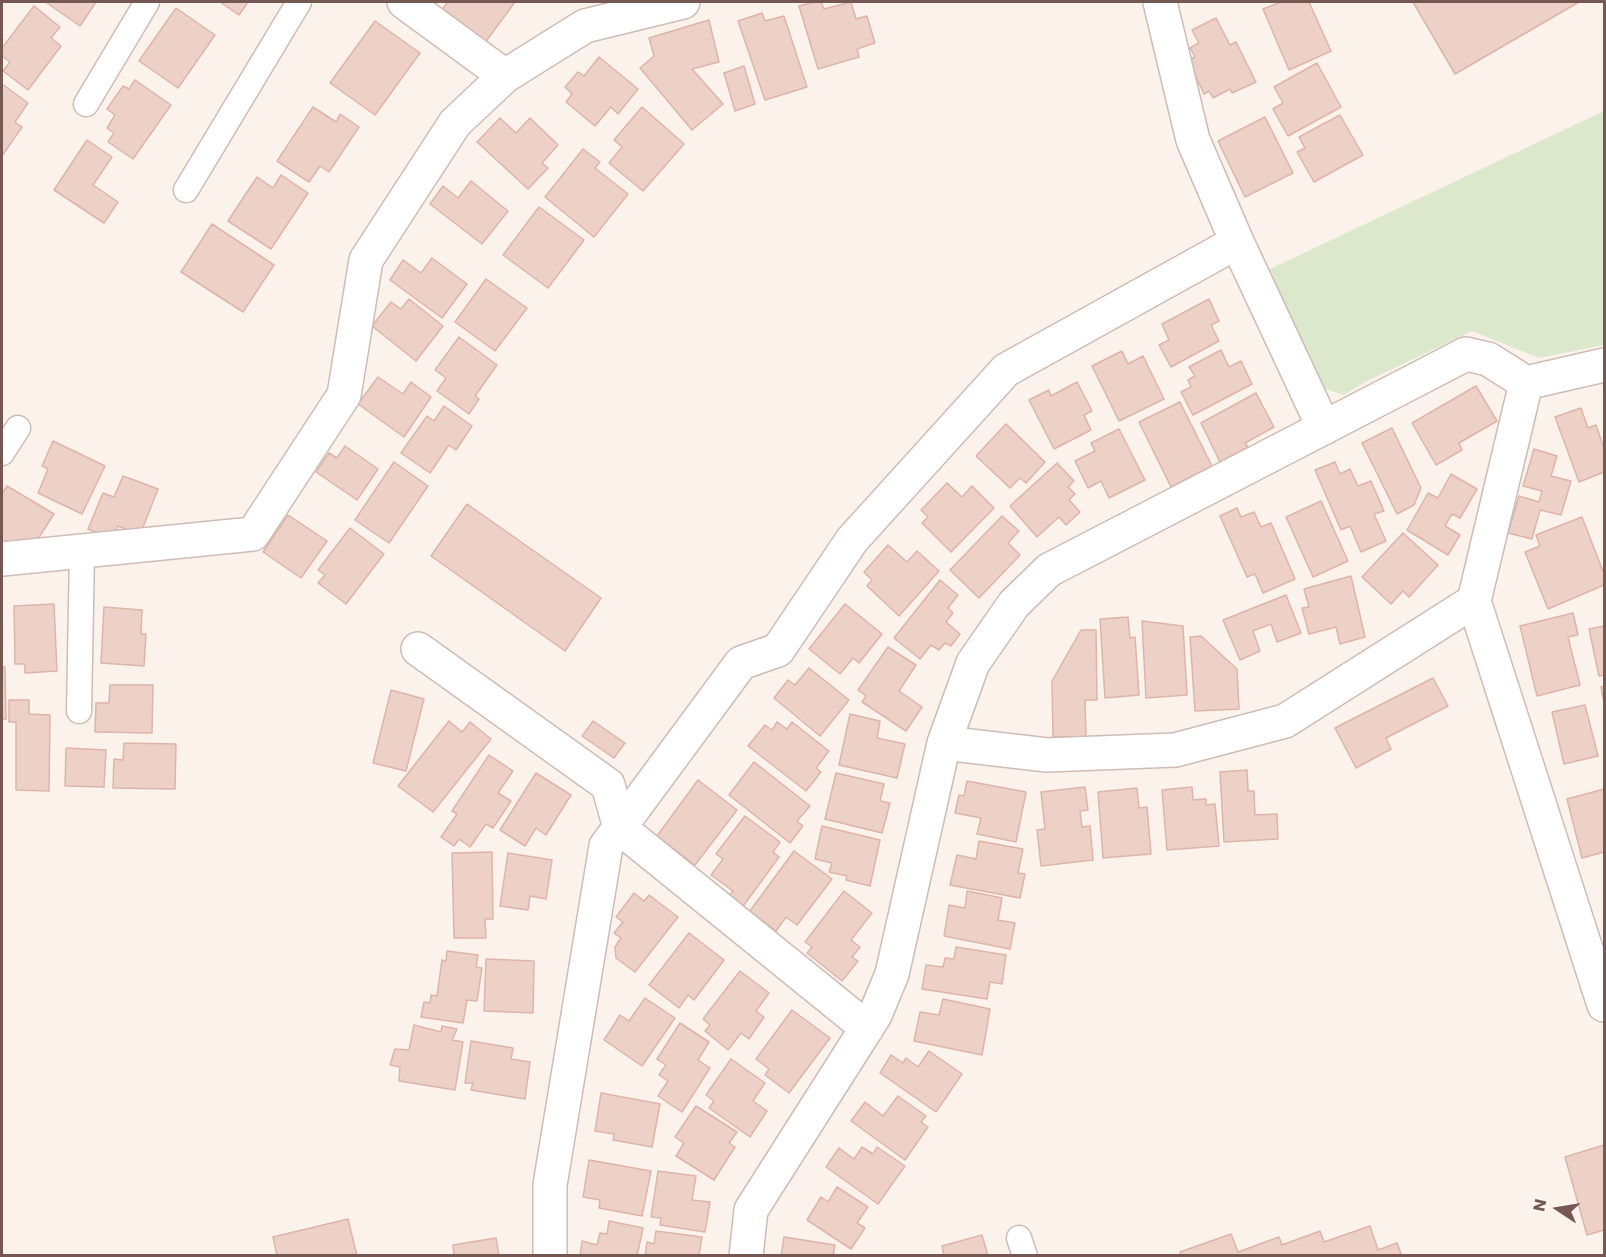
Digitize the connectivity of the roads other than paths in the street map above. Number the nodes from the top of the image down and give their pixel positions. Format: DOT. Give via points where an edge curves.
graph roads {
  1 [pos="147,2"];
  2 [pos="299,2"];
  3 [pos="404,2"];
  4 [pos="683,2"];
  5 [pos="1160,2"];
  6 [pos="505,76"];
  7 [pos="86,104"];
  8 [pos="186,190"];
  9 [pos="1237,242"];
  10 [pos="1605,365"];
  11 [pos="1526,383"];
  12 [pos="18,428"];
  13 [pos="1324,428"];
  14 [pos="2,453"];
  15 [pos="82,552"];
  16 [pos="2,559"];
  17 [pos="1474,601"];
  18 [pos="418,649"];
  19 [pos="79,711"];
  20 [pos="944,743"];
  21 [pos="620,828"];
  22 [pos="1605,1005"];
  23 [pos="867,1028"];
  24 [pos="550,1256"];
  25 [pos="746,1256"];
  1 -- 7 [label="lane"];
  2 -- 8 [label="lane"];
  3 -- 6 [label="street"];
  4 -- 6 [label="street" via="585,26"];
  5 -- 9 [label="street" via="1193,140"];
  6 -- 15 [label="street" via="455,123 366,260 344,395 254,534"];
  9 -- 13 [label="street"];
  9 -- 21 [label="street" via="1006,370 852,540 778,650 741,663"];
  10 -- 11 [label="street"];
  11 -- 13 [label="street" via="1488,359 1466,354"];
  11 -- 17 [label="street"];
  12 -- 14 [label="lane"];
  13 -- 20 [label="street" via="1049,570 1014,604 973,663"];
  15 -- 16 [label="street"];
  15 -- 19 [label="lane"];
  17 -- 20 [label="street" via="1285,721 1175,750 1047,755"];
  17 -- 22 [label="street"];
  18 -- 21 [label="street" via="608,785"];
  20 -- 23 [label="street" via="892,974"];
  21 -- 23 [label="street"];
  21 -- 24 [label="street" via="606,846 550,1185"];
  23 -- 25 [label="street" via="751,1210"];
}
